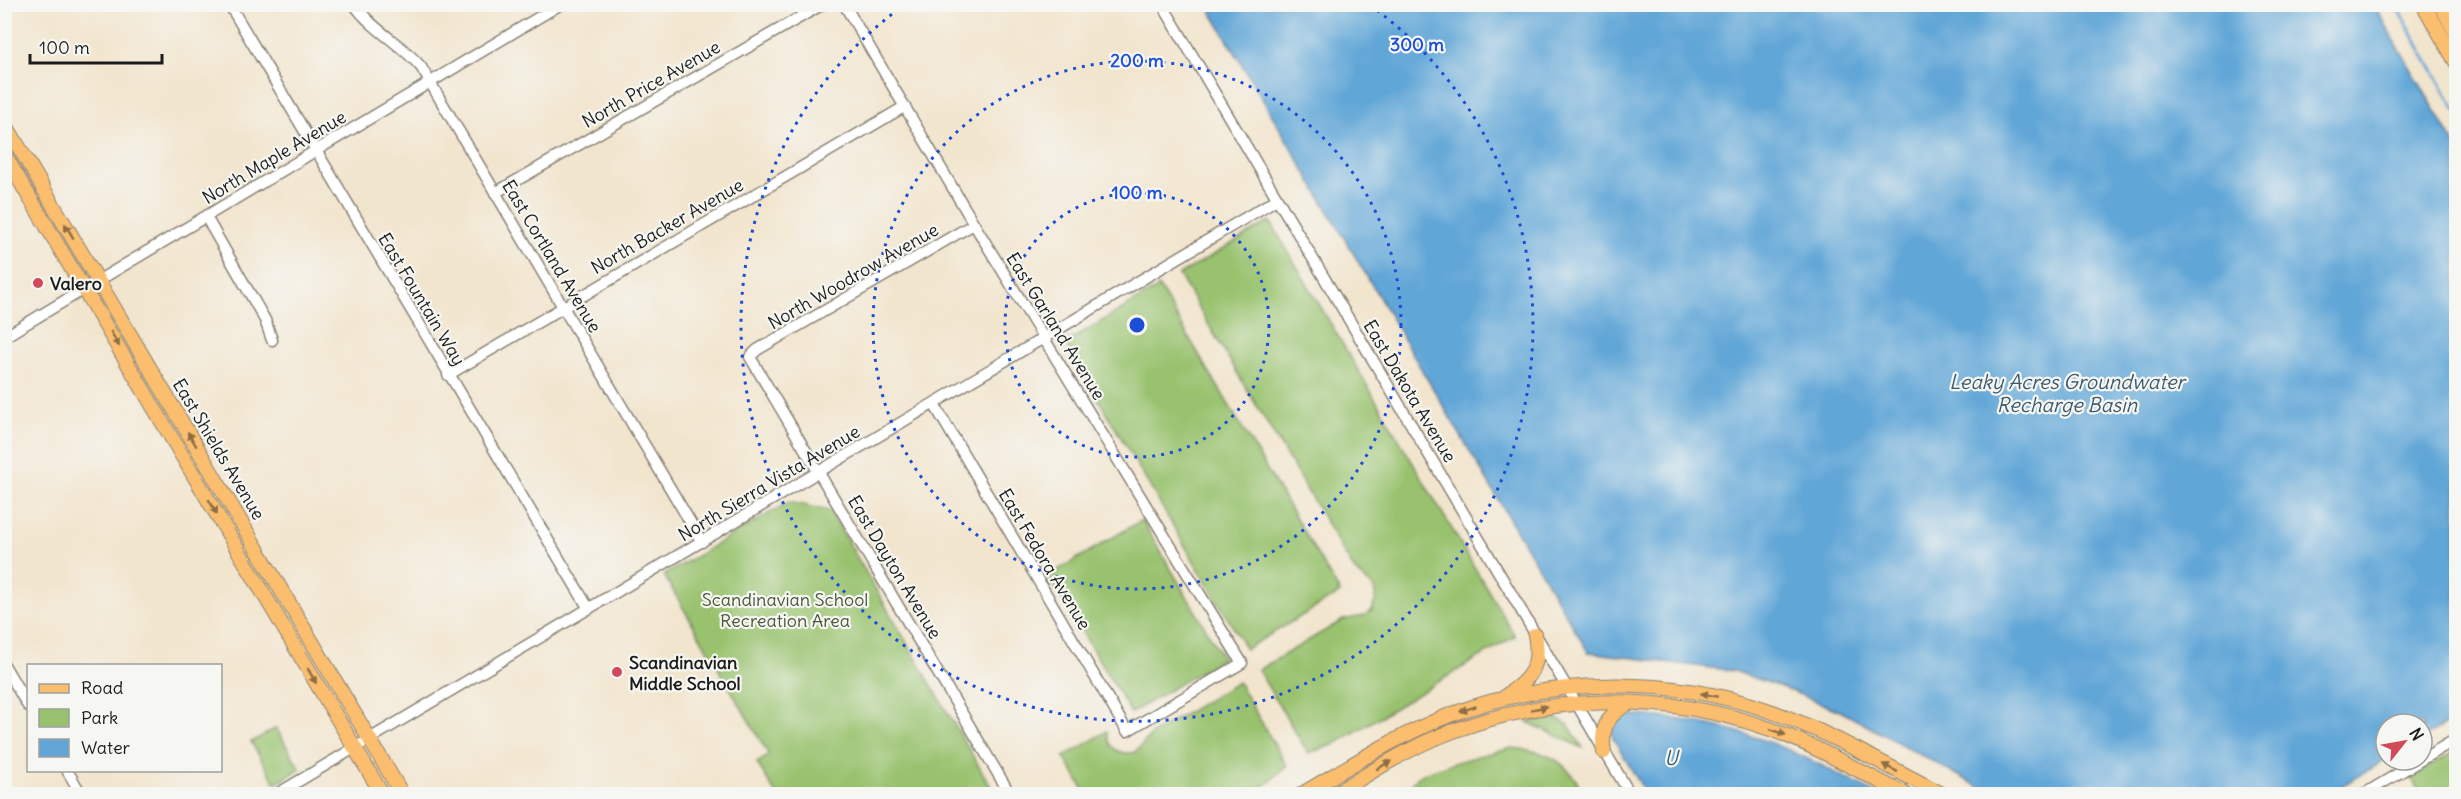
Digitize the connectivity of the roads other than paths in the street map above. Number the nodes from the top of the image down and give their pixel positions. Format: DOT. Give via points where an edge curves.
graph roads {
  1 [pos="229,4"];
  2 [pos="354,4"];
  3 [pos="561,4"];
  4 [pos="823,4"];
  5 [pos="844,4"];
  6 [pos="1162,4"];
  7 [pos="2423,4"];
  8 [pos="2440,4"];
  9 [pos="2457,33"];
  10 [pos="2457,63"];
  11 [pos="430,82"];
  12 [pos="904,107"];
  13 [pos="4,122"];
  14 [pos="316,151"];
  15 [pos="4,154"];
  16 [pos="495,193"];
  17 [pos="1277,200"];
  18 [pos="206,217"];
  19 [pos="974,224"];
  20 [pos="99,281"];
  21 [pos="85,289"];
  22 [pos="563,306"];
  23 [pos="4,337"];
  24 [pos="1045,338"];
  25 [pos="272,340"];
  26 [pos="750,357"];
  27 [pos="448,375"];
  28 [pos="934,404"];
  29 [pos="819,472"];
  30 [pos="226,528"];
  31 [pos="702,542"];
  32 [pos="275,580"];
  33 [pos="589,609"];
  34 [pos="1535,635"];
  35 [pos="4,665"];
  36 [pos="1566,688"];
  37 [pos="1499,700"];
  38 [pos="1629,702"];
  39 [pos="27,704"];
  40 [pos="1576,704"];
  41 [pos="1127,731"];
  42 [pos="2457,739"];
  43 [pos="369,740"];
  44 [pos="355,748"];
  45 [pos="1604,752"];
  46 [pos="68,772"];
  47 [pos="1317,791"];
  48 [pos="81,795"];
  49 [pos="277,795"];
  50 [pos="382,795"];
  51 [pos="402,795"];
  52 [pos="1010,795"];
  53 [pos="1302,795"];
  54 [pos="1334,795"];
  55 [pos="1629,795"];
  56 [pos="1905,795"];
  57 [pos="1942,795"];
  58 [pos="2364,795"];
  1 -- 14 [label="street, East Fountain Way"];
  2 -- 11 [label="street, East Cortland Avenue" via="371,24 413,56"];
  3 -- 11 [label="street, North Maple Avenue"];
  4 -- 16 [label="street, North Price Avenue"];
  5 -- 12 [label="street, East Garland Avenue"];
  6 -- 17 [label="street, East Dakota Avenue"];
  7 -- 10 [label="main road"];
  8 -- 9 [label="main road"];
  11 -- 14 [label="street, North Maple Avenue"];
  11 -- 16 [label="street, East Cortland Avenue"];
  12 -- 19 [label="street, East Garland Avenue"];
  12 -- 22 [label="street, North Backer Avenue"];
  20 -- 13 [label="main road, East Shields Avenue, one-way"];
  14 -- 18 [label="street, North Maple Avenue"];
  14 -- 27 [label="street, East Fountain Way"];
  15 -- 21 [label="main road, East Shields Avenue"];
  16 -- 22 [label="street, East Cortland Avenue"];
  17 -- 24 [label="street, North Sierra Vista Avenue"];
  17 -- 34 [label="street, East Dakota Avenue"];
  18 -- 20 [label="street, North Maple Avenue"];
  18 -- 25 [label="street" via="265,320"];
  19 -- 24 [label="street, East Garland Avenue"];
  19 -- 26 [label="street, North Woodrow Avenue"];
  20 -- 21 [label="street, North Maple Avenue"];
  32 -- 20 [label="main road, East Shields Avenue, one-way"];
  21 -- 23 [label="street, North Maple Avenue"];
  21 -- 30 [label="main road, East Shields Avenue, one-way"];
  22 -- 27 [label="street, North Backer Avenue"];
  22 -- 31 [label="street, East Cortland Avenue"];
  24 -- 28 [label="street, North Sierra Vista Avenue"];
  24 -- 41 [label="street, East Garland Avenue" via="1242,663"];
  26 -- 29 [label="street, East Dayton Avenue"];
  27 -- 33 [label="street, East Fountain Way"];
  28 -- 29 [label="street, North Sierra Vista Avenue"];
  28 -- 41 [label="street, East Fedora Avenue"];
  29 -- 31 [label="street, North Sierra Vista Avenue"];
  29 -- 52 [label="street, East Dayton Avenue"];
  30 -- 32 [label="main road" via="237,537 265,579"];
  30 -- 44 [label="main road, East Shields Avenue, one-way"];
  31 -- 33 [label="street, North Sierra Vista Avenue"];
  32 -- 43 [label="main road, East Shields Avenue"];
  33 -- 43 [label="street, North Sierra Vista Avenue"];
  34 -- 36 [label="street, East Dakota Avenue"];
  34 -- 37 [label="main road" via="1534,671"];
  35 -- 39 [label="street"];
  36 -- 37 [label="main road"];
  36 -- 40 [label="street, East Dakota Avenue"];
  57 -- 36 [label="main road, one-way" via="1822,733 1743,703 1642,687"];
  37 -- 47 [label="main road, one-way" via="1409,733"];
  38 -- 40 [label="main road"];
  38 -- 45 [label="main road" via="1609,717 1602,735"];
  38 -- 56 [label="main road, one-way" via="1694,709 1769,729"];
  40 -- 45 [label="street, East Dakota Avenue"];
  54 -- 40 [label="main road, one-way" via="1446,734 1516,712"];
  42 -- 58 [label="street"];
  43 -- 44 [label="street, North Sierra Vista Avenue"];
  43 -- 51 [label="main road, East Shields Avenue"];
  44 -- 49 [label="street, North Sierra Vista Avenue"];
  44 -- 50 [label="main road, East Shields Avenue"];
  45 -- 55 [label="street, East Dakota Avenue"];
  46 -- 48 [label="street"];
  47 -- 53 [label="main road"];
}
